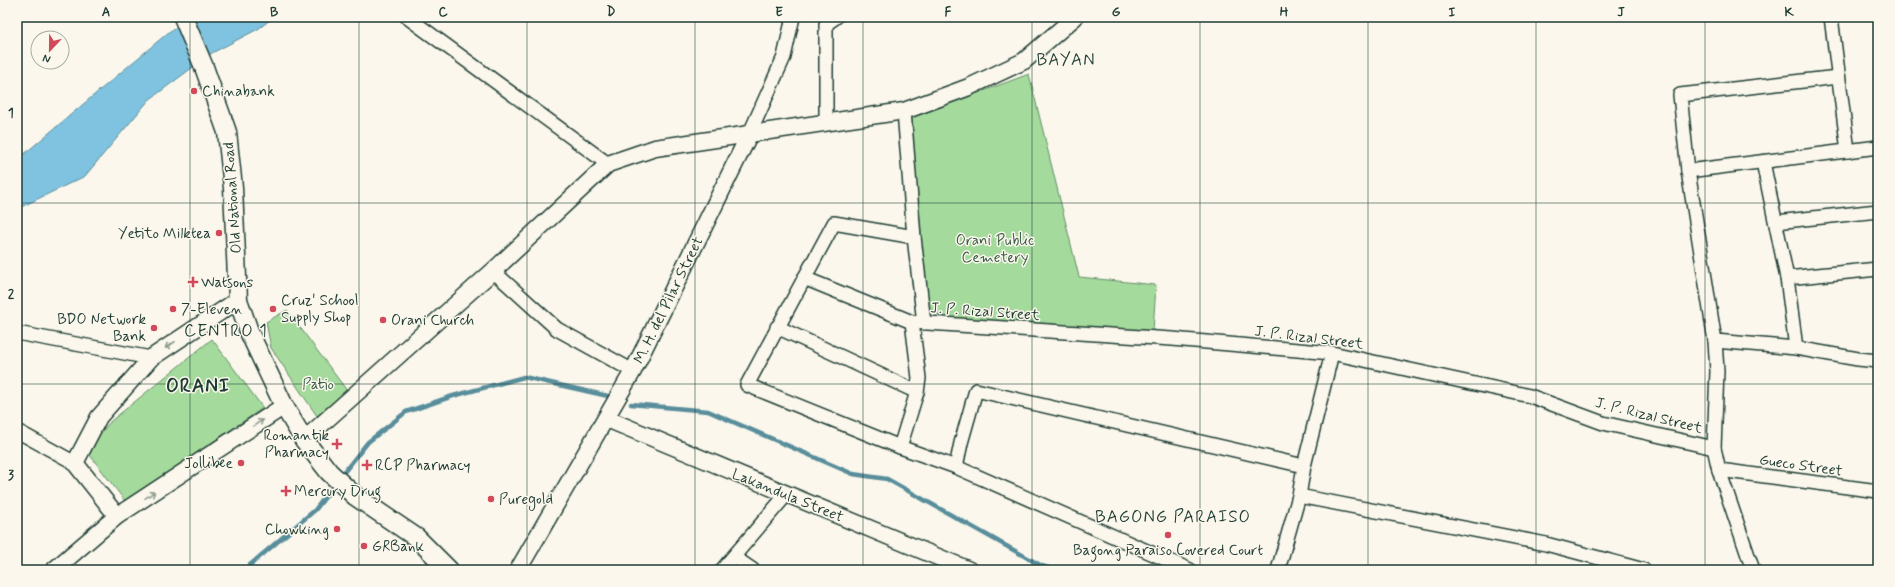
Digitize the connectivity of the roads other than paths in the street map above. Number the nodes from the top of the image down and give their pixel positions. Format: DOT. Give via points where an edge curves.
graph roads {
  1 [pos="183,17"];
  2 [pos="407,17"];
  3 [pos="793,17"];
  4 [pos="836,17"];
  5 [pos="1074,17"];
  6 [pos="1831,17"];
  7 [pos="1838,77"];
  8 [pos="904,111"];
  9 [pos="826,122"];
  10 [pos="750,133"];
  11 [pos="1878,147"];
  12 [pos="1848,151"];
  13 [pos="1762,162"];
  14 [pos="608,164"];
  15 [pos="1688,171"];
  16 [pos="1878,211"];
  17 [pos="1776,222"];
  18 [pos="914,237"];
  19 [pos="1878,269"];
  20 [pos="493,271"];
  21 [pos="804,278"];
  22 [pos="1787,278"];
  23 [pos="238,300"];
  24 [pos="918,323"];
  25 [pos="777,327"];
  26 [pos="17,333"];
  27 [pos="1715,341"];
  28 [pos="1796,348"];
  29 [pos="1332,353"];
  30 [pos="150,358"];
  31 [pos="1878,361"];
  32 [pos="633,371"];
  33 [pos="917,392"];
  34 [pos="284,406"];
  35 [pos="607,419"];
  36 [pos="17,431"];
  37 [pos="304,440"];
  38 [pos="900,447"];
  39 [pos="1714,448"];
  40 [pos="75,463"];
  41 [pos="1304,466"];
  42 [pos="956,467"];
  43 [pos="1719,470"];
  44 [pos="1878,491"];
  45 [pos="786,495"];
  46 [pos="1299,496"];
  47 [pos="117,516"];
  48 [pos="734,557"];
  49 [pos="54,570"];
  50 [pos="449,570"];
  51 [pos="518,570"];
  52 [pos="722,570"];
  53 [pos="753,570"];
  54 [pos="969,570"];
  55 [pos="1190,570"];
  56 [pos="1278,570"];
  57 [pos="1644,570"];
  58 [pos="1753,570"];
  1 -- 23 [label="main road, Old National Road" via="227,132 233,188"];
  2 -- 14 [label="street"];
  3 -- 10 [label="street, M. H. del Pilar Street" via="784,57"];
  4 -- 9 [label="street" via="826,24"];
  5 -- 8 [label="street" via="1024,60 969,87"];
  6 -- 7 [label="street"];
  7 -- 12 [label="street"];
  7 -- 15 [label="street" via="1680,95"];
  8 -- 9 [label="street"];
  8 -- 18 [label="street"];
  9 -- 10 [label="street"];
  10 -- 14 [label="street" via="655,148"];
  10 -- 32 [label="street, M. H. del Pilar Street"];
  11 -- 12 [label="street"];
  12 -- 13 [label="street"];
  13 -- 15 [label="street"];
  13 -- 17 [label="street"];
  14 -- 20 [label="street"];
  15 -- 27 [label="street"];
  16 -- 17 [label="street"];
  17 -- 22 [label="street"];
  18 -- 21 [label="street" via="834,223"];
  18 -- 24 [label="street"];
  19 -- 22 [label="street"];
  20 -- 32 [label="street" via="557,329"];
  20 -- 37 [label="street"];
  21 -- 24 [label="street, J. P. Rizal Street"];
  21 -- 25 [label="street"];
  22 -- 28 [label="street"];
  23 -- 30 [label="street, one-way"];
  23 -- 34 [label="main road, Old National Road" via="250,334"];
  24 -- 29 [label="street, J. P. Rizal Street" via="1172,339"];
  24 -- 33 [label="street"];
  25 -- 33 [label="street"];
  25 -- 38 [label="street" via="747,385"];
  26 -- 30 [label="street"];
  27 -- 28 [label="street"];
  27 -- 39 [label="street" via="1717,370"];
  28 -- 31 [label="street"];
  29 -- 39 [label="street, J. P. Rizal Street" via="1530,396 1603,422"];
  29 -- 41 [label="street"];
  30 -- 40 [label="street" via="99,417"];
  32 -- 35 [label="street, M. H. del Pilar Street"];
  33 -- 38 [label="street"];
  34 -- 37 [label="main road, Old National Road"];
  47 -- 34 [label="street, one-way"];
  35 -- 45 [label="street, Lakandula Street"];
  35 -- 51 [label="street, M. H. del Pilar Street"];
  36 -- 40 [label="street"];
  37 -- 50 [label="main road, Old National Road" via="335,478 355,496 417,538"];
  38 -- 42 [label="street"];
  39 -- 43 [label="street"];
  40 -- 47 [label="street"];
  41 -- 42 [label="street" via="976,390"];
  41 -- 46 [label="street"];
  42 -- 55 [label="street"];
  43 -- 44 [label="street, Gueco Street"];
  43 -- 58 [label="street"];
  45 -- 48 [label="street"];
  45 -- 54 [label="street, Lakandula Street"];
  46 -- 56 [label="street"];
  46 -- 57 [label="street" via="1546,544"];
  47 -- 49 [label="street"];
  48 -- 52 [label="street"];
  48 -- 53 [label="street"];
}
